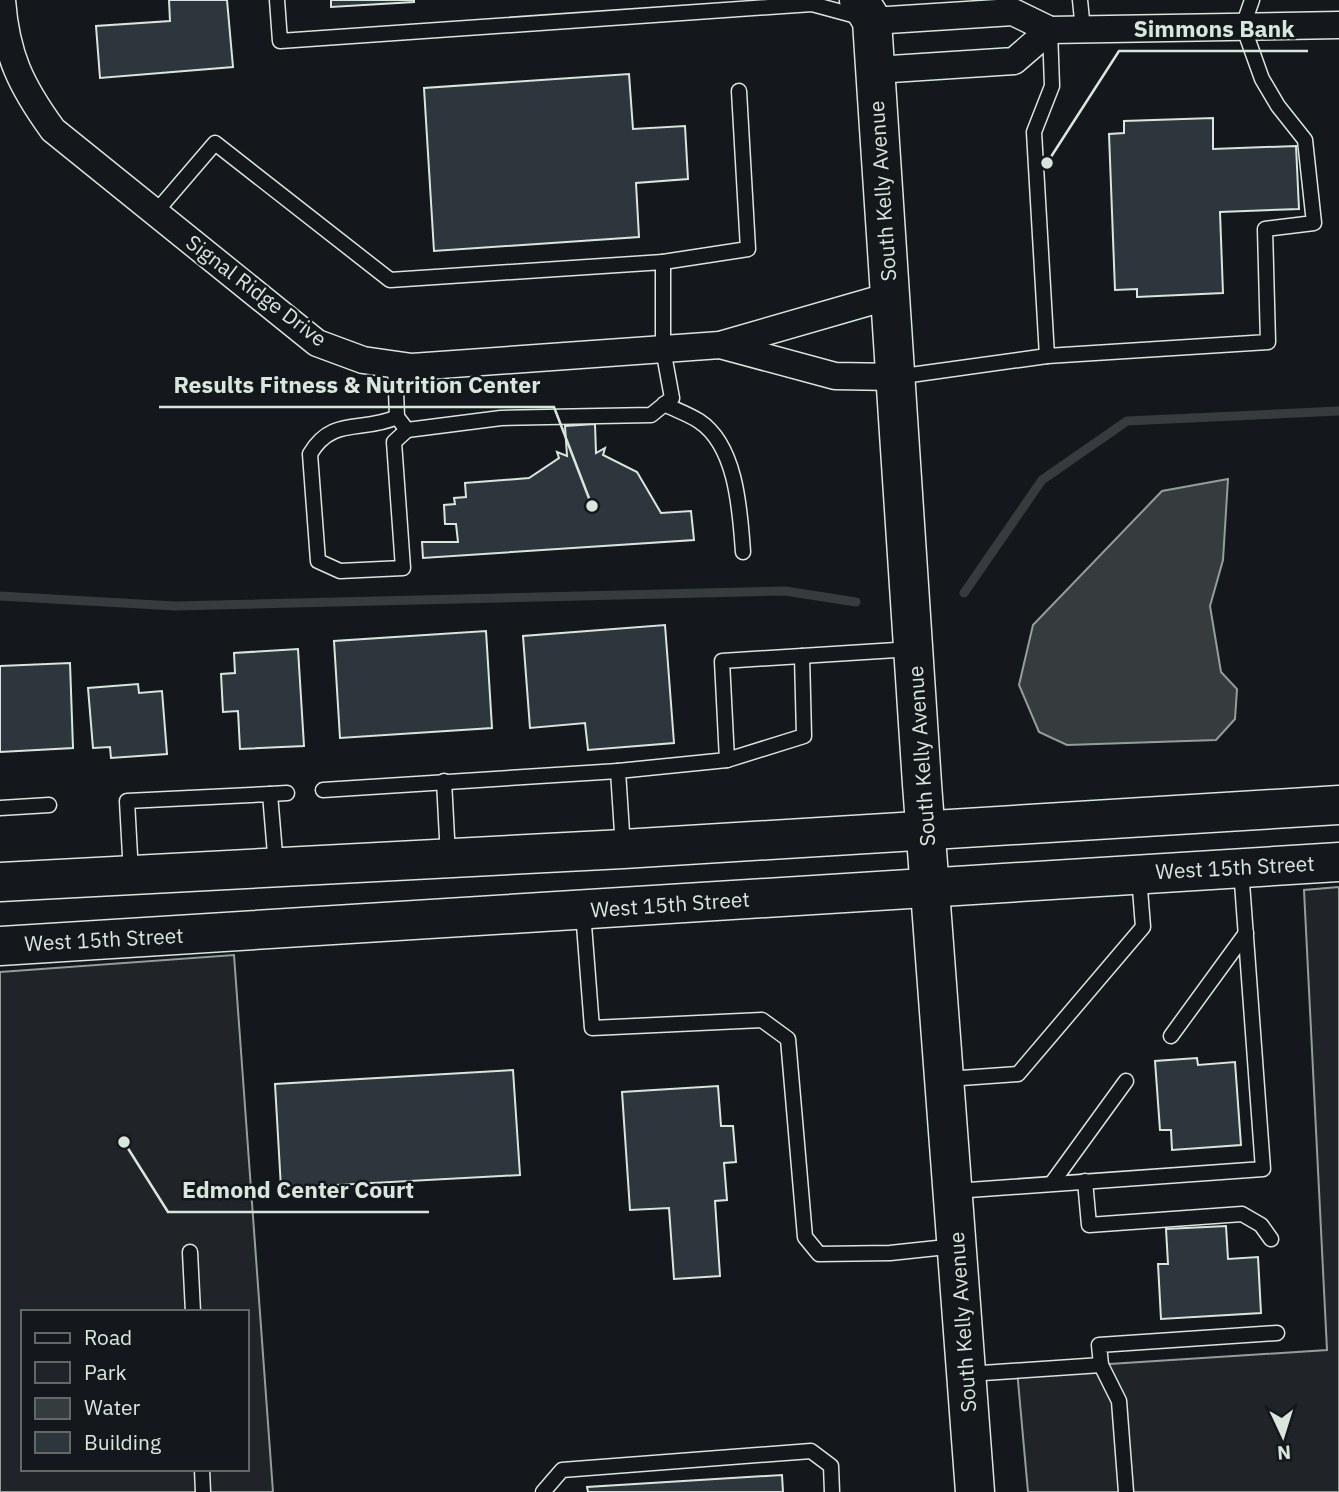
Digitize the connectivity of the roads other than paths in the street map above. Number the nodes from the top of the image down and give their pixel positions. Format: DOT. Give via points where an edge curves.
graph roads {
  1 [pos="2,0"];
  2 [pos="277,0"];
  3 [pos="1080,0"];
  4 [pos="1252,0"];
  5 [pos="871,7"];
  6 [pos="1339,25"];
  7 [pos="1243,26"];
  8 [pos="2,30"];
  9 [pos="1050,30"];
  10 [pos="1083,30"];
  11 [pos="876,70"];
  12 [pos="739,91"];
  13 [pos="155,213"];
  14 [pos="663,262"];
  15 [pos="890,296"];
  16 [pos="720,345"];
  17 [pos="663,349"];
  18 [pos="1048,356"];
  19 [pos="395,365"];
  20 [pos="895,377"];
  21 [pos="664,404"];
  22 [pos="397,417"];
  23 [pos="407,430"];
  24 [pos="743,552"];
  25 [pos="914,648"];
  26 [pos="802,656"];
  27 [pos="727,760"];
  28 [pos="618,771"];
  29 [pos="444,781"];
  30 [pos="323,790"];
  31 [pos="287,793"];
  32 [pos="270,794"];
  33 [pos="49,805"];
  34 [pos="1339,805"];
  35 [pos="0,808"];
  36 [pos="928,830"];
  37 [pos="623,849"];
  38 [pos="448,858"];
  39 [pos="1339,862"];
  40 [pos="276,867"];
  41 [pos="1241,867"];
  42 [pos="1139,874"];
  43 [pos="131,875"];
  44 [pos="0,882"];
  45 [pos="932,887"];
  46 [pos="583,912"];
  47 [pos="1246,933"];
  48 [pos="0,946"];
  49 [pos="1171,1036"];
  50 [pos="945,1080"];
  51 [pos="1126,1081"];
  52 [pos="1085,1181"];
  53 [pos="1052,1183"];
  54 [pos="953,1191"];
  55 [pos="1271,1239"];
  56 [pos="957,1246"];
  57 [pos="190,1252"];
  58 [pos="193,1310"];
  59 [pos="1277,1333"];
  60 [pos="1101,1365"];
  61 [pos="966,1374"];
  62 [pos="202,1471"];
  63 [pos="203,1492"];
  64 [pos="542,1492"];
  65 [pos="832,1492"];
  66 [pos="975,1492"];
  67 [pos="1126,1492"];
  1 -- 8 [label="street, Signal Ridge Drive"];
  2 -- 5 [label="lane" via="280,41 812,4"];
  3 -- 10 [label="lane"];
  4 -- 7 [label="lane"];
  5 -- 9 [label="street" via="1013,12"];
  5 -- 11 [label="main road, South Kelly Avenue"];
  6 -- 7 [label="street"];
  7 -- 10 [label="street"];
  7 -- 18 [label="lane" via="1262,79 1305,140 1314,223 1265,229 1268,342"];
  8 -- 13 [label="street, Signal Ridge Drive" via="24,90 53,130"];
  9 -- 10 [label="street"];
  9 -- 11 [label="street" via="1014,61"];
  9 -- 18 [label="lane" via="1052,86 1034,132"];
  11 -- 15 [label="main road, South Kelly Avenue"];
  12 -- 14 [label="lane" via="748,249"];
  13 -- 14 [label="lane" via="215,143 390,280"];
  13 -- 19 [label="street, Signal Ridge Drive" via="317,343 363,360"];
  14 -- 17 [label="lane"];
  15 -- 16 [label="street, Signal Ridge Drive"];
  15 -- 20 [label="main road, South Kelly Avenue"];
  16 -- 17 [label="street, Signal Ridge Drive"];
  16 -- 20 [label="street, Signal Ridge Drive" via="835,376"];
  17 -- 19 [label="street, Signal Ridge Drive"];
  17 -- 21 [label="lane" via="672,398"];
  18 -- 20 [label="lane"];
  19 -- 22 [label="lane"];
  20 -- 25 [label="main road, South Kelly Avenue"];
  21 -- 23 [label="lane" via="651,415 501,418"];
  21 -- 24 [label="lane" via="700,422 713,435 739,498"];
  22 -- 23 [label="lane"];
  22 -- 23 [label="lane" via="379,425 336,428 319,439 310,454 318,561 340,571 403,568 394,442"];
  25 -- 26 [label="lane"];
  25 -- 36 [label="main road, South Kelly Avenue"];
  26 -- 27 [label="lane" via="804,736"];
  26 -- 27 [label="lane" via="722,661"];
  27 -- 28 [label="lane"];
  28 -- 29 [label="lane"];
  28 -- 37 [label="lane"];
  29 -- 30 [label="lane"];
  29 -- 38 [label="lane"];
  31 -- 32 [label="lane"];
  32 -- 40 [label="lane"];
  32 -- 43 [label="lane" via="127,802"];
  33 -- 35 [label="lane"];
  34 -- 36 [label="main road"];
  36 -- 37 [label="main road"];
  36 -- 45 [label="main road, South Kelly Avenue"];
  37 -- 38 [label="main road"];
  38 -- 40 [label="main road"];
  39 -- 41 [label="main road, West 15th Street"];
  40 -- 43 [label="main road"];
  41 -- 42 [label="main road, West 15th Street"];
  41 -- 47 [label="lane"];
  42 -- 45 [label="main road, West 15th Street"];
  42 -- 50 [label="lane" via="1143,927 1018,1073"];
  43 -- 44 [label="main road"];
  45 -- 46 [label="main road, West 15th Street"];
  45 -- 50 [label="main road, South Kelly Avenue"];
  46 -- 48 [label="main road, West 15th Street"];
  46 -- 56 [label="lane" via="592,1028 762,1020 788,1039 805,1237 820,1254"];
  47 -- 49 [label="lane"];
  47 -- 52 [label="lane" via="1264,1169"];
  50 -- 54 [label="main road, South Kelly Avenue"];
  51 -- 53 [label="lane"];
  52 -- 53 [label="lane"];
  52 -- 55 [label="lane" via="1089,1225 1242,1214 1261,1225"];
  53 -- 54 [label="lane"];
  54 -- 56 [label="main road, South Kelly Avenue"];
  56 -- 61 [label="main road, South Kelly Avenue"];
  57 -- 58 [label="lane"];
  59 -- 60 [label="lane" via="1099,1345"];
  60 -- 61 [label="lane"];
  60 -- 67 [label="lane" via="1119,1401"];
  61 -- 66 [label="main road, South Kelly Avenue"];
  62 -- 63 [label="lane"];
  64 -- 65 [label="lane" via="562,1469 811,1451 831,1465"];
}
